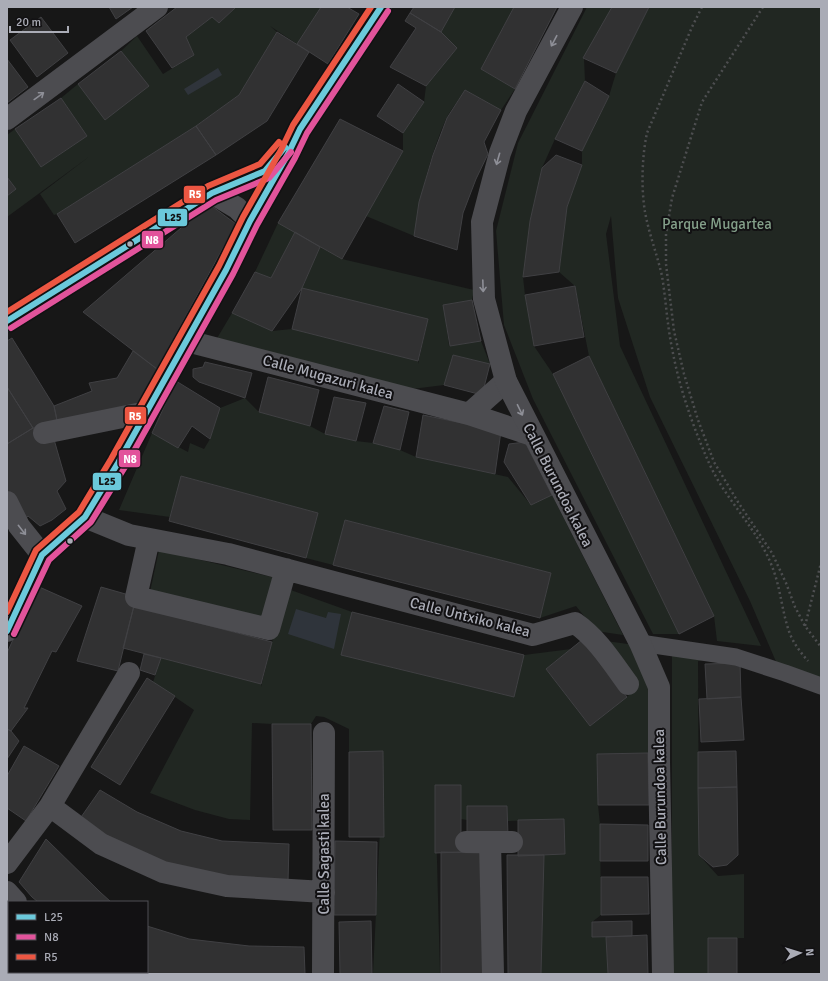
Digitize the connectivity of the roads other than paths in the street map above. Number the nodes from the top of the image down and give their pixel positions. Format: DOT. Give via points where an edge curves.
graph roads {
  1 [pos="157,7"];
  2 [pos="381,7"];
  3 [pos="572,7"];
  4 [pos="7,119"];
  5 [pos="300,129"];
  6 [pos="212,193"];
  7 [pos="250,221"];
  8 [pos="7,321"];
  9 [pos="187,341"];
  10 [pos="506,381"];
  11 [pos="147,412"];
  12 [pos="469,414"];
  13 [pos="44,433"];
  14 [pos="532,435"];
  15 [pos="7,502"];
  16 [pos="85,517"];
  17 [pos="149,539"];
  18 [pos="42,555"];
  19 [pos="286,569"];
  20 [pos="7,631"];
  21 [pos="640,643"];
  22 [pos="129,673"];
  23 [pos="628,684"];
  24 [pos="821,686"];
  25 [pos="324,733"];
  26 [pos="50,806"];
  27 [pos="466,842"];
  28 [pos="490,842"];
  29 [pos="512,842"];
  30 [pos="7,863"];
  31 [pos="7,892"];
  32 [pos="324,892"];
  33 [pos="15,901"];
  34 [pos="88,973"];
  35 [pos="95,974"];
  36 [pos="323,974"];
  37 [pos="493,974"];
  38 [pos="663,974"];
  4 -- 1 [label="street, one-way"];
  2 -- 5 [label="street"];
  3 -- 10 [label="street, Calle Burundoa kalea, one-way" via="516,111 500,154 482,222 484,299"];
  5 -- 6 [label="street" via="265,171"];
  5 -- 7 [label="street"];
  6 -- 7 [label="street" via="237,208"];
  6 -- 8 [label="street"];
  7 -- 9 [label="street"];
  9 -- 11 [label="street"];
  9 -- 12 [label="street, Calle Mugazuri kalea"];
  10 -- 12 [label="street"];
  10 -- 14 [label="street, Calle Burundoa kalea, one-way"];
  11 -- 13 [label="street"];
  11 -- 16 [label="street"];
  12 -- 14 [label="street, Calle Mugazuri kalea"];
  14 -- 21 [label="street, Calle Burundoa kalea"];
  15 -- 18 [label="street, one-way" via="18,526"];
  16 -- 17 [label="street, Calle Untxiko kalea" via="129,535"];
  16 -- 18 [label="street"];
  17 -- 19 [label="street, Calle Untxiko kalea" via="228,554"];
  17 -- 19 [label="street" via="136,597 269,629"];
  18 -- 20 [label="street"];
  19 -- 23 [label="street, Calle Untxiko kalea" via="533,635 575,623 595,641"];
  21 -- 24 [label="street" via="736,657"];
  21 -- 38 [label="street, Calle Burundoa kalea" via="659,687"];
  22 -- 26 [label="street"];
  25 -- 32 [label="street, Calle Sagasti kalea"];
  26 -- 30 [label="street"];
  26 -- 32 [label="street" via="101,844 163,872 227,886"];
  27 -- 28 [label="street"];
  28 -- 29 [label="street"];
  28 -- 37 [label="street"];
  31 -- 33 [label="street"];
  32 -- 36 [label="street, Calle Sagasti kalea"];
  34 -- 35 [label="street"];
}
